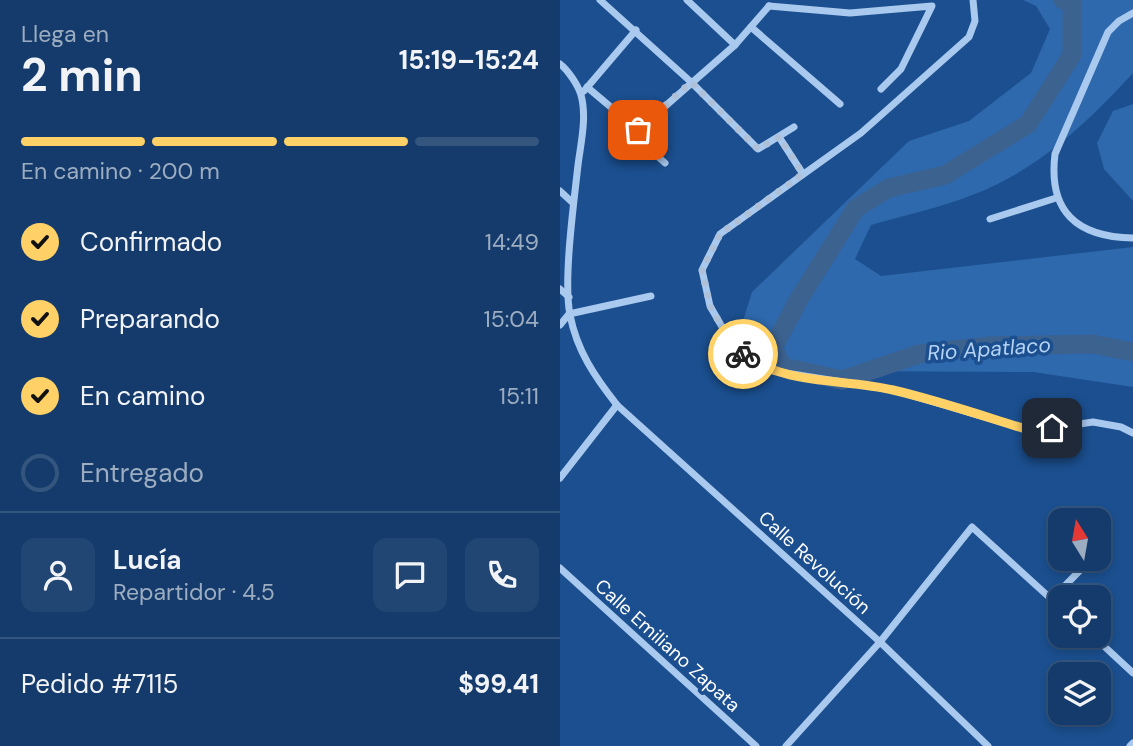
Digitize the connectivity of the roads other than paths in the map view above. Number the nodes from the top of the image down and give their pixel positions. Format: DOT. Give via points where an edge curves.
graph roads {
  1 [pos="600,0"];
  2 [pos="687,0"];
  3 [pos="761,0"];
  4 [pos="973,0"];
  5 [pos="875,4"];
  6 [pos="769,6"];
  7 [pos="1133,13"];
  8 [pos="751,27"];
  9 [pos="636,30"];
  10 [pos="734,45"];
  11 [pos="560,64"];
  12 [pos="691,82"];
  13 [pos="587,87"];
  14 [pos="880,89"];
  15 [pos="581,94"];
  16 [pos="839,104"];
  17 [pos="794,127"];
  18 [pos="638,130"];
  19 [pos="779,137"];
  20 [pos="665,163"];
  21 [pos="803,174"];
  22 [pos="560,191"];
  23 [pos="1056,198"];
  24 [pos="573,204"];
  25 [pos="990,219"];
  26 [pos="1133,238"];
  27 [pos="560,289"];
  28 [pos="650,296"];
  29 [pos="569,297"];
  30 [pos="569,314"];
  31 [pos="560,325"];
  32 [pos="617,405"];
  33 [pos="1133,433"];
  34 [pos="560,478"];
  35 [pos="560,568"];
  36 [pos="1080,571"];
  37 [pos="1066,585"];
  38 [pos="1048,595"];
  39 [pos="880,642"];
  40 [pos="1106,648"];
  41 [pos="1133,673"];
  42 [pos="756,746"];
  43 [pos="786,746"];
  44 [pos="988,746"];
  1 -- 9 [label="street"];
  2 -- 10 [label="street"];
  3 -- 6 [label="street"];
  4 -- 21 [label="street" via="975,21 969,37 861,133"];
  5 -- 6 [label="street" via="850,13"];
  5 -- 14 [label="street" via="932,6 901,69"];
  6 -- 8 [label="street"];
  7 -- 23 [label="street" via="1108,32 1055,154"];
  8 -- 10 [label="street"];
  8 -- 16 [label="street"];
  9 -- 12 [label="street"];
  9 -- 13 [label="street"];
  10 -- 12 [label="street"];
  11 -- 15 [label="street"];
  12 -- 18 [label="street"];
  12 -- 19 [label="street" via="758,149"];
  13 -- 15 [label="street"];
  13 -- 18 [label="street"];
  15 -- 24 [label="street, Calle Revolución" via="584,122"];
  17 -- 19 [label="street"];
  18 -- 20 [label="street" via="645,145"];
  19 -- 21 [label="street"];
  21 -- 33 [label="street" via="720,234 702,270 710,306 742,353 773,371 893,390 1032,431 1093,422"];
  22 -- 24 [label="street"];
  23 -- 25 [label="street"];
  23 -- 26 [label="street" via="1076,223 1119,238"];
  24 -- 29 [label="street, Calle Revolución"];
  27 -- 29 [label="street"];
  28 -- 30 [label="street"];
  29 -- 30 [label="street, Calle Revolución"];
  30 -- 31 [label="street"];
  30 -- 32 [label="street, Calle Revolución" via="591,373"];
  32 -- 34 [label="street"];
  32 -- 39 [label="street, Calle Revolución"];
  35 -- 42 [label="street, Calle Emiliano Zapata"];
  36 -- 37 [label="street"];
  38 -- 39 [label="street" via="972,527"];
  39 -- 43 [label="street"];
  39 -- 44 [label="street, Calle Revolución"];
  40 -- 41 [label="street"];
}
